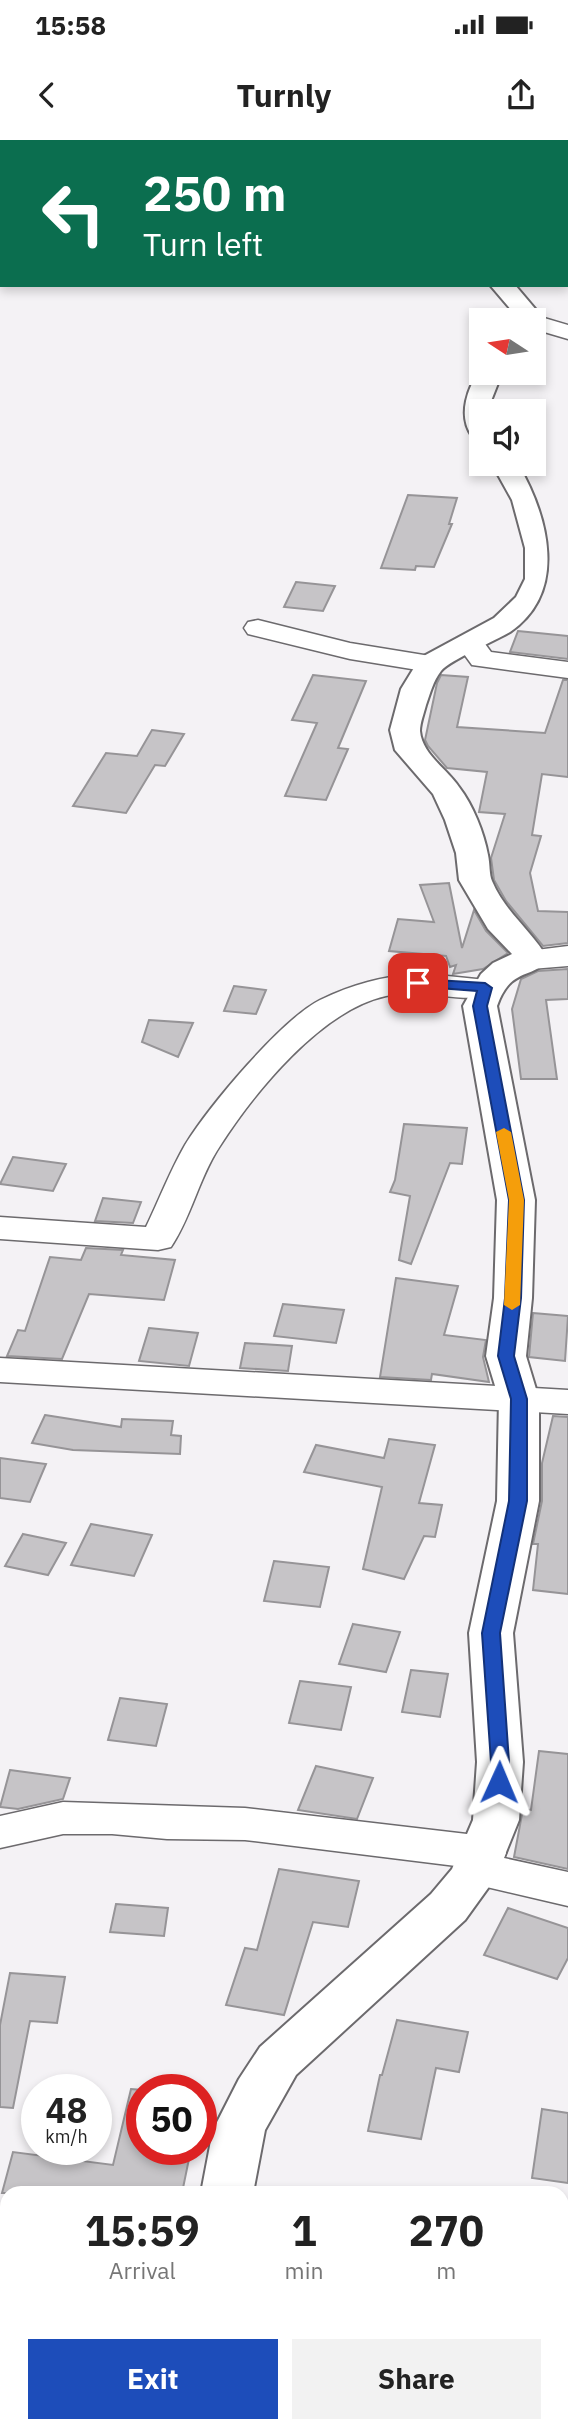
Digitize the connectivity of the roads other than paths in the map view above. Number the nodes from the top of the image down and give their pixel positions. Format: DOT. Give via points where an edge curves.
graph roads {
  1 [pos="504,287"];
  2 [pos="522,308"];
  3 [pos="546,326"];
  4 [pos="568,332"];
  5 [pos="512,476"];
  6 [pos="258,628"];
  7 [pos="470,643"];
  8 [pos="430,664"];
  9 [pos="568,670"];
  10 [pos="550,957"];
  11 [pos="485,988"];
  12 [pos="0,1228"];
  13 [pos="0,1370"];
  14 [pos="519,1399"];
  15 [pos="568,1402"];
  16 [pos="0,1832"];
  17 [pos="481,1861"];
  18 [pos="568,1889"];
  19 [pos="228,2186"];
  1 -- 2 [label="main road"];
  3 -- 4 [label="street"];
  5 -- 7 [label="main road" via="525,500 539,548 540,579 528,601 504,624"];
  6 -- 8 [label="street" via="350,651"];
  7 -- 8 [label="main road"];
  7 -- 9 [label="street" via="482,659"];
  8 -- 10 [label="main road" via="416,689 405,730 410,750 447,791 472,853 475,880 500,922 526,948"];
  10 -- 11 [label="main road" via="509,967"];
  11 -- 12 [label="street" via="418,983 378,987 329,1008 258,1073 202,1146 158,1239"];
  11 -- 14 [label="main road" via="480,1006 516,1200 506,1356"];
  13 -- 14 [label="street"];
  14 -- 15 [label="street"];
  14 -- 17 [label="main road" via="518,1501 491,1633 500,1762 496,1820"];
  16 -- 17 [label="street" via="62,1818 245,1824"];
  17 -- 18 [label="street"];
  17 -- 19 [label="main road" via="448,1907 278,2061 239,2130"];
}
